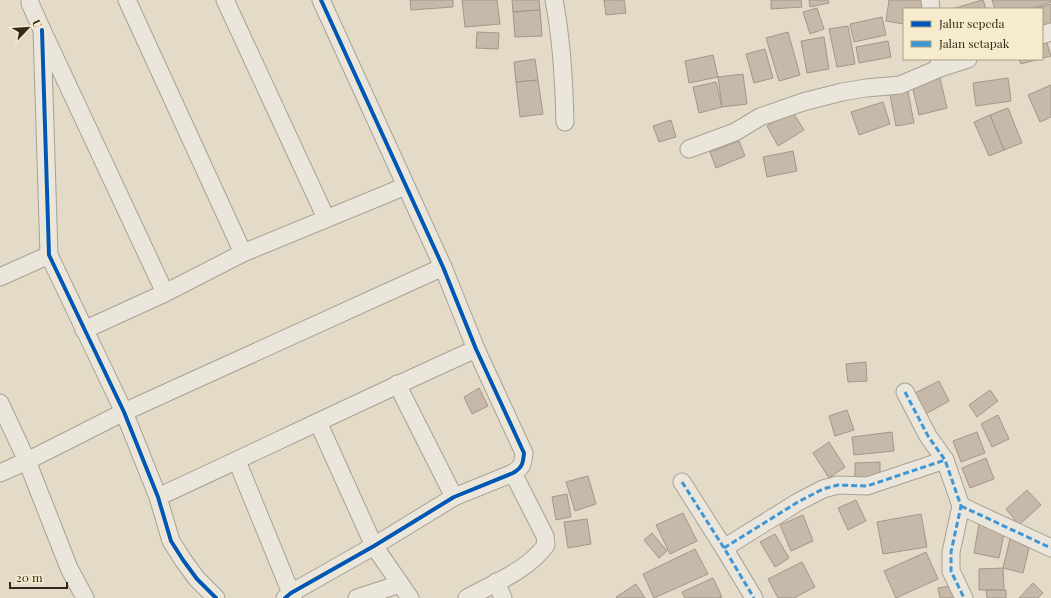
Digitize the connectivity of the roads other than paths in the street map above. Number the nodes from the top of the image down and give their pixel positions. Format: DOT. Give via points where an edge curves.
graph roads {
  1 [pos="30,0"];
  2 [pos="127,0"];
  3 [pos="225,0"];
  4 [pos="321,0"];
  5 [pos="554,0"];
  6 [pos="42,30"];
  7 [pos="962,60"];
  8 [pos="939,64"];
  9 [pos="565,122"];
  10 [pos="689,149"];
  11 [pos="406,186"];
  12 [pos="326,218"];
  13 [pos="243,253"];
  14 [pos="49,255"];
  15 [pos="443,266"];
  16 [pos="0,277"];
  17 [pos="165,293"];
  18 [pos="84,330"];
  19 [pos="476,349"];
  20 [pos="397,384"];
  21 [pos="905,392"];
  22 [pos="0,403"];
  23 [pos="124,412"];
  24 [pos="318,422"];
  25 [pos="945,460"];
  26 [pos="27,461"];
  27 [pos="237,461"];
  28 [pos="0,473"];
  29 [pos="513,473"];
  30 [pos="682,482"];
  31 [pos="454,496"];
  32 [pos="158,497"];
  33 [pos="961,506"];
  34 [pos="374,546"];
  35 [pos="724,548"];
  36 [pos="1051,548"];
  37 [pos="496,582"];
  38 [pos="400,584"];
  39 [pos="290,596"];
  40 [pos="85,598"];
  41 [pos="216,598"];
  42 [pos="357,598"];
  43 [pos="410,598"];
  44 [pos="467,598"];
  45 [pos="503,598"];
  46 [pos="754,598"];
  47 [pos="964,598"];
  1 -- 6 [label="street"];
  2 -- 13 [label="street"];
  3 -- 12 [label="street"];
  4 -- 11 [label="street"];
  5 -- 9 [label="street" via="564,69"];
  6 -- 14 [label="street"];
  6 -- 17 [label="street"];
  7 -- 8 [label="street"];
  8 -- 10 [label="street" via="900,84 842,92 803,102 760,117 735,132"];
  11 -- 12 [label="street"];
  11 -- 15 [label="street"];
  12 -- 13 [label="street"];
  13 -- 17 [label="street"];
  14 -- 16 [label="street"];
  14 -- 18 [label="street"];
  15 -- 19 [label="street"];
  15 -- 23 [label="street"];
  17 -- 18 [label="street"];
  18 -- 23 [label="street"];
  19 -- 20 [label="street"];
  19 -- 29 [label="street" via="524,453 523,462"];
  20 -- 24 [label="street"];
  20 -- 31 [label="street"];
  21 -- 25 [label="street" via="928,436"];
  22 -- 26 [label="street"];
  23 -- 26 [label="street"];
  23 -- 32 [label="street"];
  24 -- 27 [label="street"];
  24 -- 34 [label="street"];
  25 -- 33 [label="street"];
  25 -- 35 [label="street" via="867,486 838,485 823,489"];
  26 -- 28 [label="street"];
  26 -- 40 [label="street" via="69,568"];
  27 -- 32 [label="street"];
  27 -- 39 [label="street"];
  29 -- 31 [label="street"];
  29 -- 37 [label="street" via="545,536 546,545 521,569"];
  30 -- 35 [label="street"];
  31 -- 34 [label="street"];
  32 -- 41 [label="street" via="171,541 197,579"];
  33 -- 36 [label="street"];
  33 -- 47 [label="street" via="951,552 951,570"];
  34 -- 38 [label="street"];
  34 -- 39 [label="street"];
  35 -- 46 [label="street"];
  37 -- 44 [label="street"];
  37 -- 45 [label="street"];
  38 -- 42 [label="street"];
  38 -- 43 [label="street"];
}
